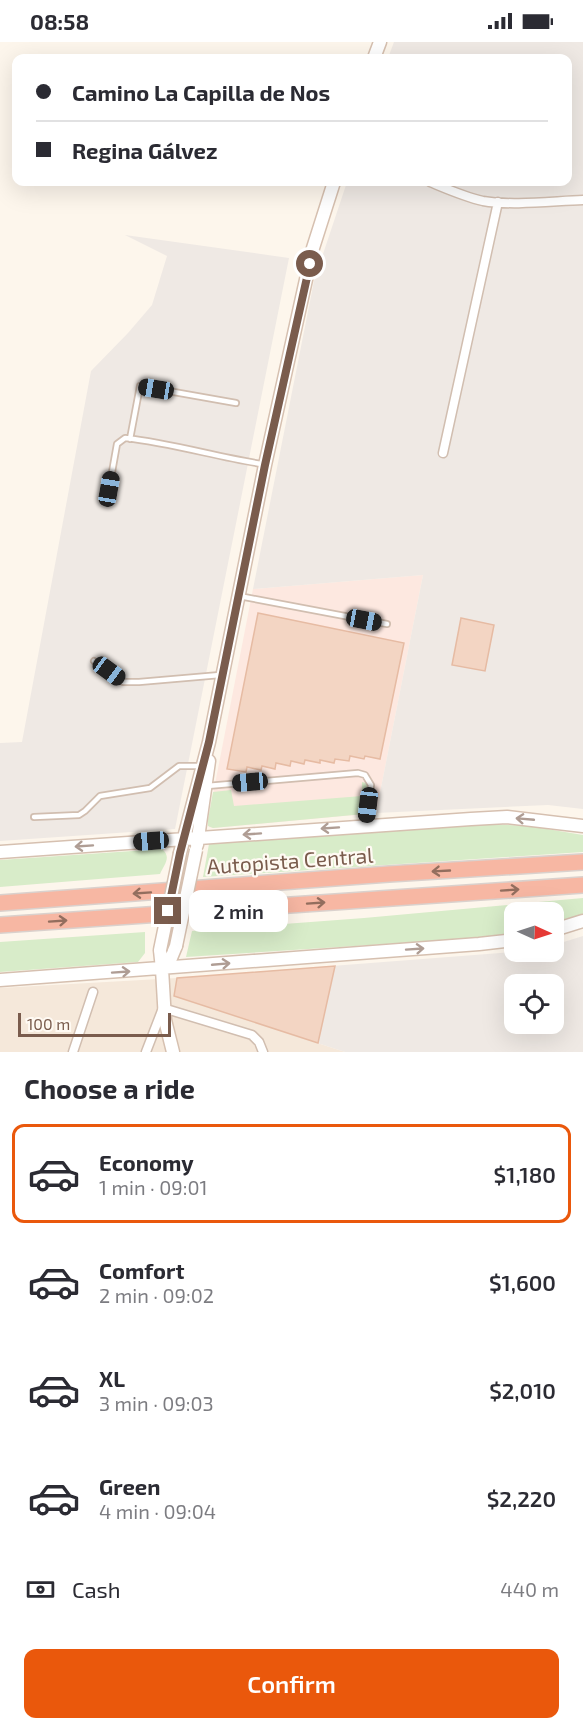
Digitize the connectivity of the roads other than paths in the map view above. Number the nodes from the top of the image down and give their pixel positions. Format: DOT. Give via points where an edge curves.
graph roads {
  1 [pos="333,186"];
  2 [pos="440,186"];
  3 [pos="583,200"];
  4 [pos="498,202"];
  5 [pos="236,403"];
  6 [pos="130,439"];
  7 [pos="443,453"];
  8 [pos="265,465"];
  9 [pos="109,489"];
  10 [pos="238,596"];
  11 [pos="387,624"];
  12 [pos="94,660"];
  13 [pos="223,674"];
  14 [pos="209,742"];
  15 [pos="202,766"];
  16 [pos="207,786"];
  17 [pos="34,818"];
  18 [pos="366,825"];
  19 [pos="583,826"];
  20 [pos="184,839"];
  21 [pos="197,844"];
  22 [pos="0,852"];
  23 [pos="583,862"];
  24 [pos="583,885"];
  25 [pos="0,903"];
  26 [pos="583,921"];
  27 [pos="0,925"];
  28 [pos="564,927"];
  29 [pos="504,941"];
  30 [pos="162,969"];
  31 [pos="0,980"];
  32 [pos="93,992"];
  33 [pos="163,1008"];
  34 [pos="74,1052"];
  35 [pos="146,1052"];
  36 [pos="173,1052"];
  37 [pos="263,1052"];
  1 -- 8 [label="main road" via="313,248"];
  2 -- 4 [label="street" via="472,198"];
  3 -- 4 [label="street"];
  4 -- 7 [label="street"];
  5 -- 6 [label="lane" via="140,386"];
  6 -- 8 [label="lane"];
  6 -- 9 [label="lane" via="117,444"];
  8 -- 10 [label="main road"];
  10 -- 11 [label="lane"];
  10 -- 13 [label="main road"];
  12 -- 13 [label="lane" via="123,682"];
  13 -- 14 [label="main road"];
  14 -- 15 [label="main road"];
  14 -- 16 [label="main road"];
  15 -- 17 [label="lane" via="179,766 150,788 100,796 79,815"];
  15 -- 20 [label="main road"];
  16 -- 18 [label="lane" via="358,773 365,775 370,786"];
  16 -- 21 [label="main road"];
  19 -- 18 [label="main road, one-way" via="507,817"];
  18 -- 21 [label="main road, one-way"];
  20 -- 21 [label="main road"];
  20 -- 22 [label="main road, one-way"];
  20 -- 30 [label="main road, bridge" via="160,950"];
  21 -- 30 [label="main road, bridge" via="176,946"];
  23 -- 25 [label="highway, Autopista Central, one-way"];
  27 -- 24 [label="highway, one-way"];
  26 -- 28 [label="main road"];
  30 -- 29 [label="main road, one-way"];
  31 -- 30 [label="main road, one-way"];
  30 -- 33 [label="main road"];
  32 -- 34 [label="street"];
  33 -- 35 [label="street"];
  33 -- 36 [label="main road"];
  33 -- 37 [label="street" via="252,1035"];
}
